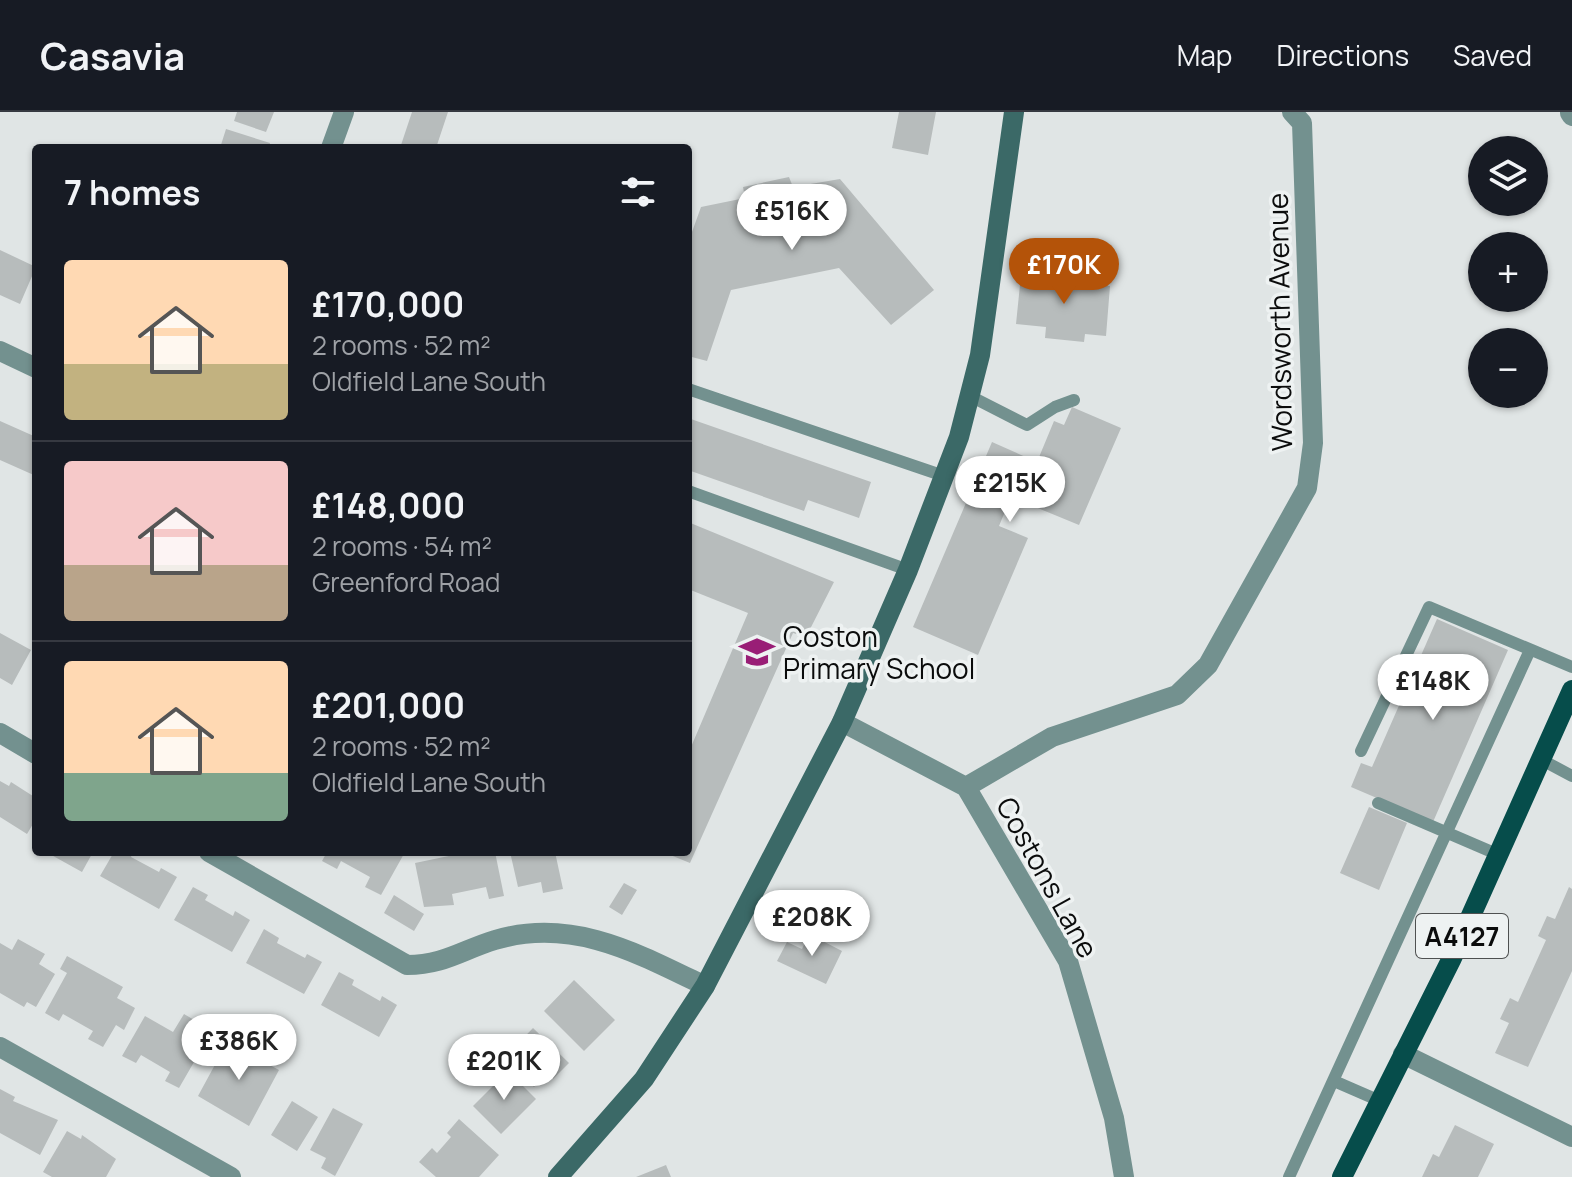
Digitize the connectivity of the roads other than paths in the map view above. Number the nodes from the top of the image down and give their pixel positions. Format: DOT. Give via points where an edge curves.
graph roads {
  1 [pos="344,112"];
  2 [pos="1014,112"];
  3 [pos="1292,112"];
  4 [pos="332,144"];
  5 [pos="0,351"];
  6 [pos="32,366"];
  7 [pos="692,390"];
  8 [pos="970,396"];
  9 [pos="1074,400"];
  10 [pos="944,476"];
  11 [pos="692,492"];
  12 [pos="908,570"];
  13 [pos="1530,650"];
  14 [pos="1572,667"];
  15 [pos="1572,690"];
  16 [pos="842,722"];
  17 [pos="0,733"];
  18 [pos="1361,751"];
  19 [pos="32,752"];
  20 [pos="1542,760"];
  21 [pos="1572,776"];
  22 [pos="966,787"];
  23 [pos="1378,803"];
  24 [pos="1448,834"];
  25 [pos="1499,855"];
  26 [pos="216,856"];
  27 [pos="705,986"];
  28 [pos="0,1047"];
  29 [pos="1403,1054"];
  30 [pos="1334,1081"];
  31 [pos="1380,1101"];
  32 [pos="1572,1137"];
  33 [pos="231,1177"];
  34 [pos="558,1177"];
  35 [pos="1124,1177"];
  36 [pos="1289,1177"];
  37 [pos="1342,1177"];
  1 -- 4 [label="street"];
  2 -- 8 [label="street"];
  3 -- 22 [label="street, Wordsworth Avenue" via="1302,123 1313,443 1307,488 1208,665 1177,695 1052,737"];
  5 -- 6 [label="street"];
  7 -- 10 [label="lane"];
  8 -- 9 [label="lane" via="1027,425"];
  8 -- 10 [label="street"];
  10 -- 12 [label="street"];
  11 -- 12 [label="lane"];
  12 -- 16 [label="street"];
  13 -- 14 [label="lane"];
  13 -- 18 [label="lane" via="1429,607"];
  13 -- 24 [label="lane"];
  15 -- 20 [label="main road, A4127"];
  16 -- 22 [label="street, Costons Lane"];
  16 -- 27 [label="street"];
  17 -- 19 [label="street"];
  20 -- 21 [label="lane"];
  20 -- 25 [label="main road, A4127"];
  22 -- 35 [label="street, Costons Lane" via="1068,961 1114,1118"];
  23 -- 24 [label="lane"];
  24 -- 25 [label="lane"];
  24 -- 30 [label="lane"];
  25 -- 29 [label="main road, A4127"];
  26 -- 27 [label="street" via="407,965 434,965 496,940 562,931 620,944"];
  27 -- 34 [label="street" via="644,1079"];
  28 -- 33 [label="street"];
  29 -- 31 [label="main road, A4127"];
  29 -- 32 [label="street"];
  30 -- 31 [label="lane"];
  30 -- 36 [label="lane"];
  31 -- 37 [label="main road, A4127"];
}
